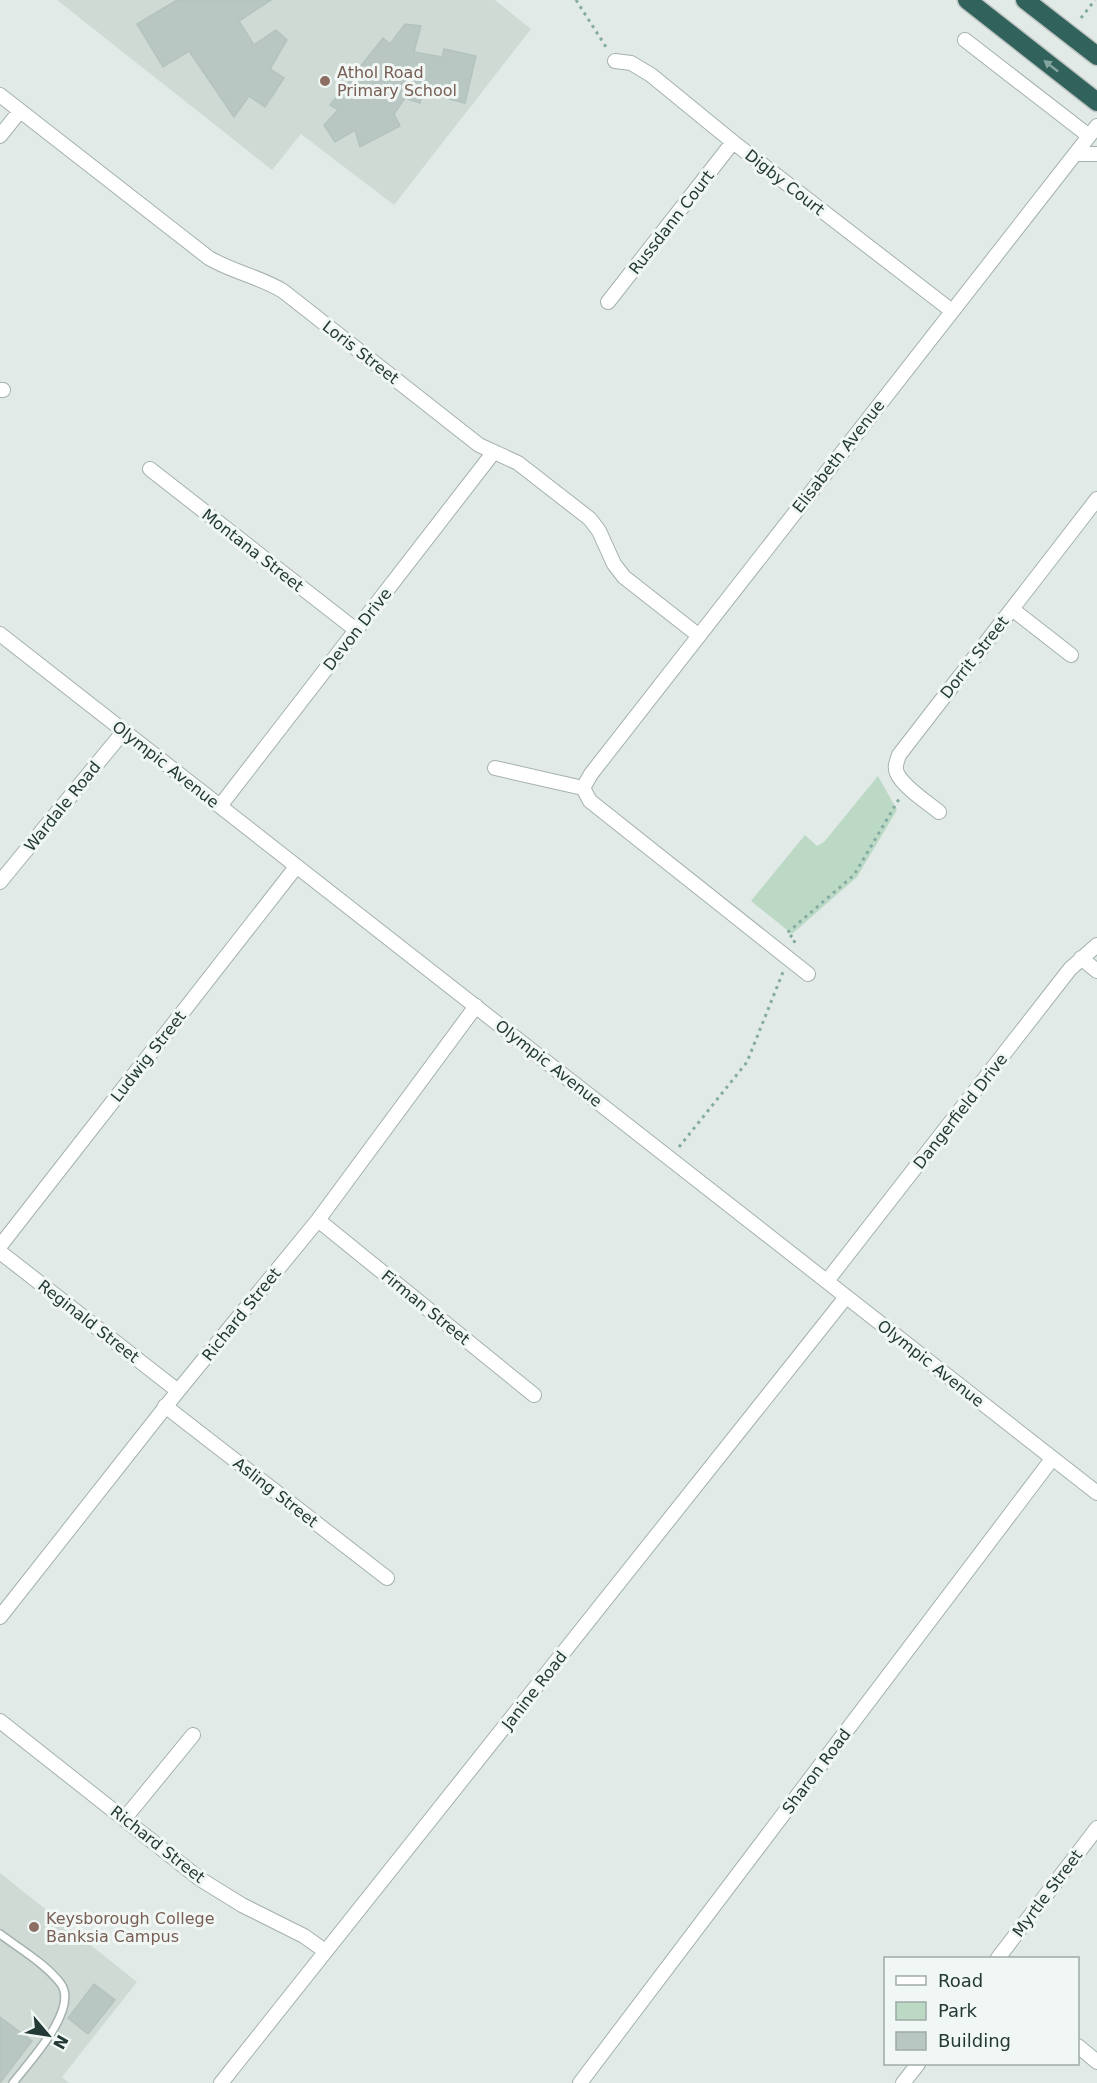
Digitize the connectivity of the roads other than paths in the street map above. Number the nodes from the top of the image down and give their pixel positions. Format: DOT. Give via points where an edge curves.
graph roads {
  1 [pos="967,0"];
  2 [pos="1025,0"];
  3 [pos="965,40"];
  4 [pos="1097,56"];
  5 [pos="615,61"];
  6 [pos="0,95"];
  7 [pos="1097,102"];
  8 [pos="20,111"];
  9 [pos="1093,131"];
  10 [pos="0,136"];
  11 [pos="733,142"];
  12 [pos="1076,154"];
  13 [pos="1097,154"];
  14 [pos="608,302"];
  15 [pos="952,311"];
  16 [pos="493,453"];
  17 [pos="150,470"];
  18 [pos="1097,499"];
  19 [pos="1012,609"];
  20 [pos="356,630"];
  21 [pos="0,634"];
  22 [pos="698,635"];
  23 [pos="1071,655"];
  24 [pos="124,731"];
  25 [pos="495,768"];
  26 [pos="584,788"];
  27 [pos="220,806"];
  28 [pos="939,812"];
  29 [pos="296,867"];
  30 [pos="0,882"];
  31 [pos="1097,945"];
  32 [pos="1081,958"];
  33 [pos="1097,971"];
  34 [pos="808,974"];
  35 [pos="476,1006"];
  36 [pos="318,1220"];
  37 [pos="0,1246"];
  38 [pos="0,1252"];
  39 [pos="827,1281"];
  40 [pos="846,1297"];
  41 [pos="178,1391"];
  42 [pos="534,1395"];
  43 [pos="165,1406"];
  44 [pos="1052,1459"];
  45 [pos="1097,1493"];
  46 [pos="387,1578"];
  47 [pos="0,1617"];
  48 [pos="0,1721"];
  49 [pos="194,1735"];
  50 [pos="125,1818"];
  51 [pos="1097,1828"];
  52 [pos="0,1934"];
  53 [pos="325,1951"];
  54 [pos="1000,1957"];
  55 [pos="1079,2048"];
  56 [pos="1097,2062"];
  57 [pos="917,2065"];
  58 [pos="13,2083"];
  59 [pos="221,2083"];
  60 [pos="580,2083"];
  61 [pos="903,2083"];
  7 -- 1 [label="highway, one-way"];
  2 -- 4 [label="highway"];
  3 -- 9 [label="street"];
  5 -- 11 [label="street, Digby Court" via="631,63 651,75"];
  6 -- 8 [label="street, Loris Street"];
  8 -- 10 [label="street"];
  8 -- 16 [label="street, Loris Street" via="209,258 283,291"];
  9 -- 12 [label="street, Elisabeth Avenue"];
  11 -- 14 [label="street, Russdann Court"];
  11 -- 15 [label="street, Digby Court"];
  12 -- 13 [label="street"];
  12 -- 15 [label="street, Elisabeth Avenue"];
  15 -- 22 [label="street, Elisabeth Avenue"];
  16 -- 20 [label="street, Devon Drive"];
  16 -- 22 [label="street, Loris Street" via="518,463 590,519 624,577"];
  17 -- 20 [label="street, Montana Street"];
  18 -- 19 [label="street, Dorrit Street"];
  19 -- 23 [label="street"];
  19 -- 28 [label="street, Dorrit Street" via="904,747 895,765 907,785"];
  20 -- 27 [label="street, Devon Drive"];
  21 -- 24 [label="street, Olympic Avenue"];
  22 -- 26 [label="street, Elisabeth Avenue"];
  24 -- 27 [label="street, Olympic Avenue"];
  24 -- 30 [label="street, Wardale Road"];
  25 -- 26 [label="street"];
  26 -- 34 [label="street" via="590,801"];
  27 -- 29 [label="street, Olympic Avenue"];
  29 -- 35 [label="street, Olympic Avenue"];
  29 -- 37 [label="street, Ludwig Street"];
  31 -- 32 [label="street, Dangerfield Drive"];
  32 -- 33 [label="street"];
  32 -- 39 [label="street, Dangerfield Drive"];
  35 -- 36 [label="street, Richard Street"];
  35 -- 39 [label="street, Olympic Avenue"];
  36 -- 41 [label="street, Richard Street"];
  36 -- 42 [label="street, Firman Street"];
  38 -- 41 [label="street, Reginald Street"];
  39 -- 40 [label="street, Olympic Avenue"];
  40 -- 44 [label="street, Olympic Avenue"];
  40 -- 53 [label="street, Janine Road"];
  41 -- 43 [label="street, Richard Street"];
  43 -- 46 [label="street, Asling Street"];
  43 -- 47 [label="street, Richard Street"];
  44 -- 45 [label="street, Olympic Avenue"];
  44 -- 60 [label="street, Sharon Road"];
  48 -- 50 [label="street, Richard Street"];
  49 -- 50 [label="street"];
  50 -- 53 [label="street, Richard Street" via="200,1879"];
  51 -- 54 [label="street, Myrtle Street"];
  52 -- 58 [label="lane" via="51,1972 63,1986 61,2015 53,2031"];
  53 -- 59 [label="street, Janine Road"];
  55 -- 56 [label="street"];
  57 -- 61 [label="street"];
}
